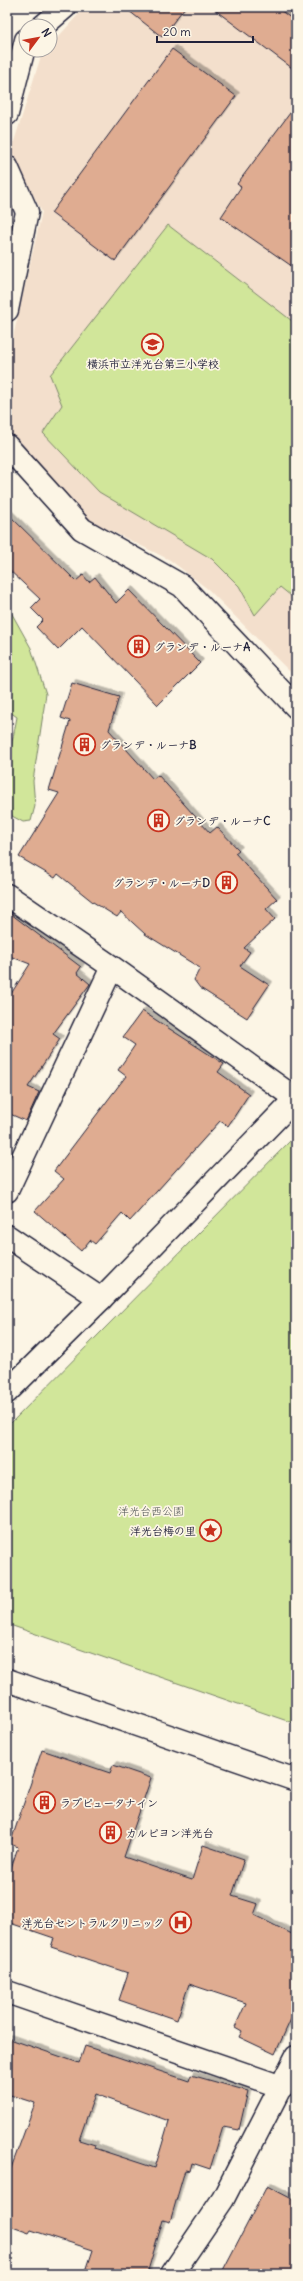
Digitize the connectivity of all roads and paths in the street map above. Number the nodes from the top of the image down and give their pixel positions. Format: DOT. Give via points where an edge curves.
graph roads {
  1 [pos="65,7"];
  2 [pos="52,18"];
  3 [pos="21,58"];
  4 [pos="7,114"];
  5 [pos="7,167"];
  6 [pos="7,310"];
  7 [pos="7,446"];
  8 [pos="296,707"];
  9 [pos="7,895"];
  10 [pos="112,967"];
  11 [pos="296,1099"];
  12 [pos="7,1191"];
  13 [pos="7,1236"];
  14 [pos="101,1299"];
  15 [pos="7,1392"];
  16 [pos="7,1680"];
  17 [pos="296,1780"];
  18 [pos="7,1992"];
  19 [pos="296,2057"];
  20 [pos="282,2087"];
  21 [pos="172,2274"];
  1 -- 2 [label="street"];
  3 -- 4 [label="street"];
  5 -- 6 [label="street" via="27,212"];
  7 -- 8 [label="street" via="82,529 182,586"];
  9 -- 10 [label="street"];
  10 -- 11 [label="street"];
  10 -- 12 [label="street"];
  11 -- 14 [label="street"];
  13 -- 14 [label="street"];
  14 -- 15 [label="street"];
  16 -- 17 [label="street"];
  18 -- 20 [label="street"];
  19 -- 20 [label="street"];
  20 -- 21 [label="street" via="223,2199"];
}
